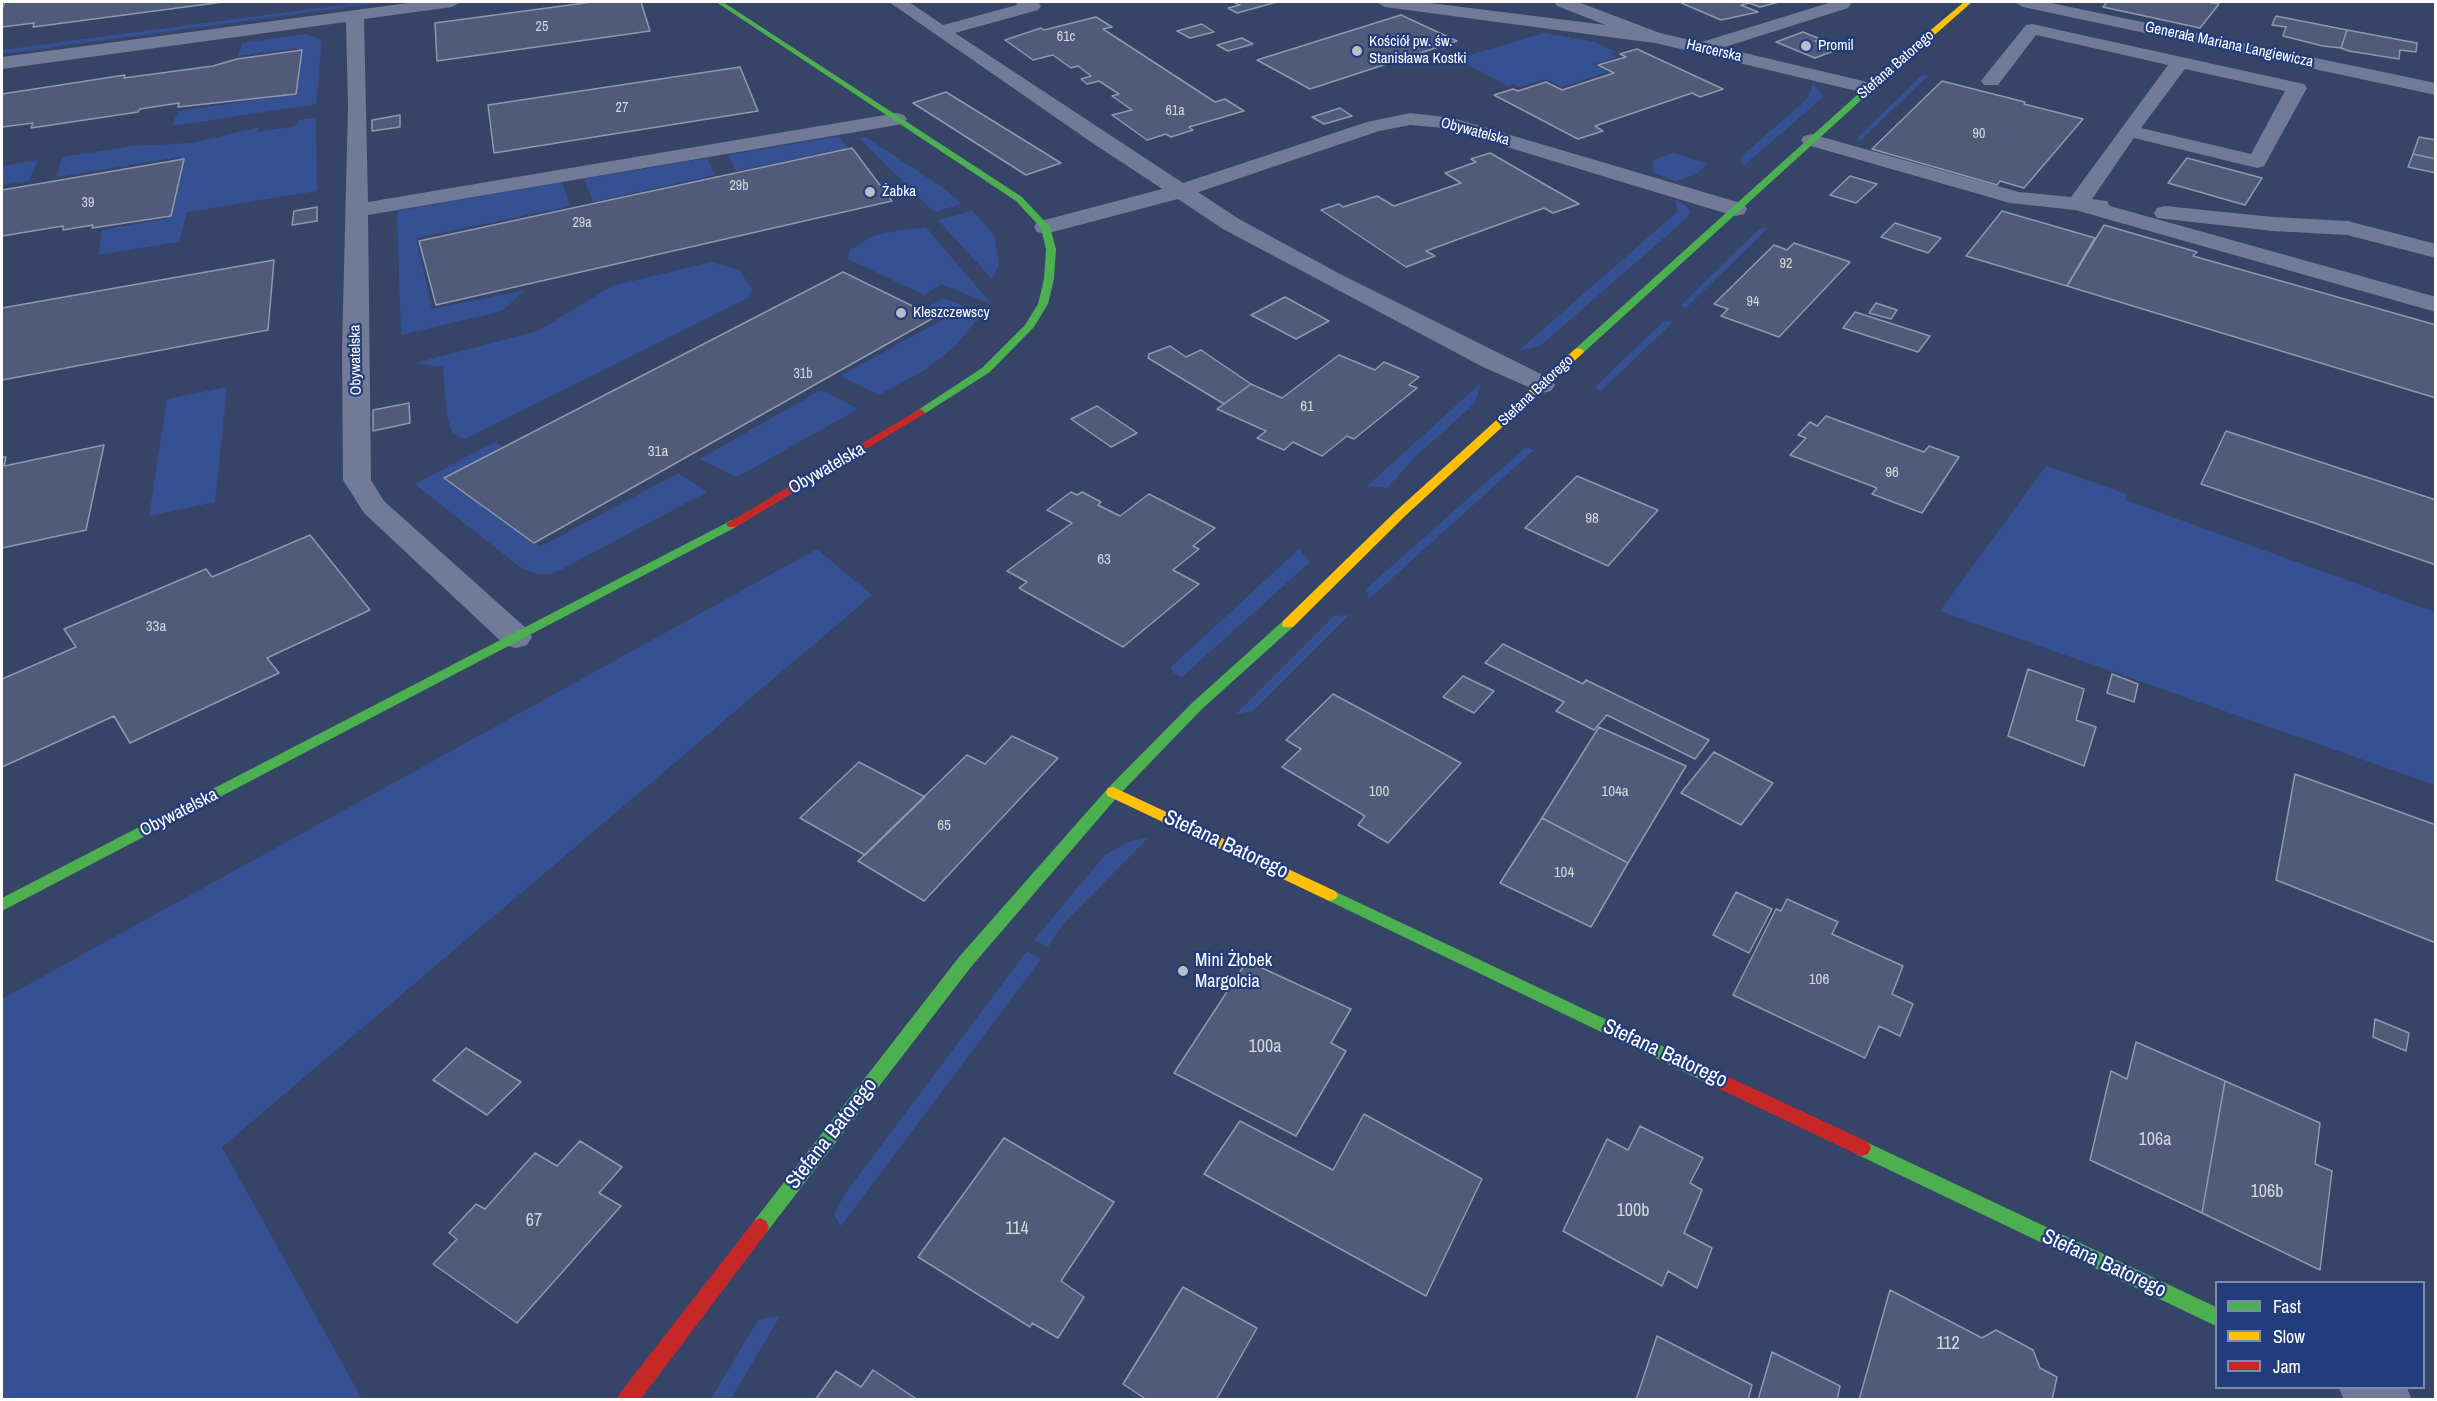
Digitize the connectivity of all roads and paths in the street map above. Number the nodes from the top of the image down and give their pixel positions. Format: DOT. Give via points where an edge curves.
graph roads {
  1 [pos="321,2"];
  2 [pos="452,2"];
  3 [pos="719,2"];
  4 [pos="898,2"];
  5 [pos="1024,2"];
  6 [pos="1385,2"];
  7 [pos="1563,2"];
  8 [pos="1968,2"];
  9 [pos="2023,2"];
  10 [pos="1842,4"];
  11 [pos="286,6"];
  12 [pos="355,15"];
  13 [pos="941,31"];
  14 [pos="1654,37"];
  15 [pos="1702,48"];
  16 [pos="2180,62"];
  17 [pos="2,63"];
  18 [pos="1991,81"];
  19 [pos="1869,87"];
  20 [pos="2436,89"];
  21 [pos="897,120"];
  22 [pos="2129,131"];
  23 [pos="1811,140"];
  24 [pos="1181,191"];
  25 [pos="2077,204"];
  26 [pos="1736,209"];
  27 [pos="357,210"];
  28 [pos="1045,227"];
  29 [pos="2436,250"];
  30 [pos="2436,306"];
  31 [pos="1542,386"];
  32 [pos="516,637"];
  33 [pos="1113,792"];
  34 [pos="2,905"];
  35 [pos="2215,1316"];
  36 [pos="2365,1389"];
  37 [pos="627,1400"];
  38 [pos="2388,1400"];
  1 -- 11 [label="street"];
  2 -- 12 [label="street"];
  3 -- 21 [label="street"];
  4 -- 13 [label="street"];
  5 -- 13 [label="street" via="1032,6"];
  6 -- 14 [label="street"];
  7 -- 14 [label="street, Harcerska"];
  8 -- 19 [label="street, Stefana Batorego"];
  9 -- 20 [label="street, Generała Mariana Langiewicza"];
  10 -- 15 [label="street"];
  12 -- 17 [label="street"];
  12 -- 27 [label="street, Obywatelska"];
  13 -- 24 [label="street"];
  14 -- 15 [label="street, Harcerska"];
  15 -- 19 [label="street, Harcerska"];
  16 -- 18 [label="street" via="2032,28"];
  16 -- 22 [label="street"];
  16 -- 22 [label="street" via="2297,88 2257,162"];
  19 -- 23 [label="street, Stefana Batorego"];
  21 -- 27 [label="street"];
  21 -- 28 [label="street" via="1019,199"];
  22 -- 25 [label="street"];
  23 -- 25 [label="street" via="2018,198"];
  23 -- 26 [label="street, Stefana Batorego"];
  24 -- 26 [label="street, Obywatelska" via="1374,126 1410,119 1446,122"];
  24 -- 28 [label="street, Obywatelska"];
  24 -- 31 [label="street" via="1313,269"];
  25 -- 29 [label="street" via="2348,228"];
  25 -- 30 [label="street"];
  26 -- 31 [label="street, Stefana Batorego"];
  27 -- 32 [label="street, Obywatelska" via="357,480 374,507"];
  28 -- 32 [label="street, Obywatelska" via="1051,249 1042,304 1029,327 986,370 754,512"];
  31 -- 33 [label="street, Stefana Batorego" via="1197,706"];
  32 -- 34 [label="street, Obywatelska"];
  33 -- 35 [label="street, Stefana Batorego"];
  33 -- 37 [label="street, Stefana Batorego" via="965,962"];
  36 -- 38 [label="street"];
}
